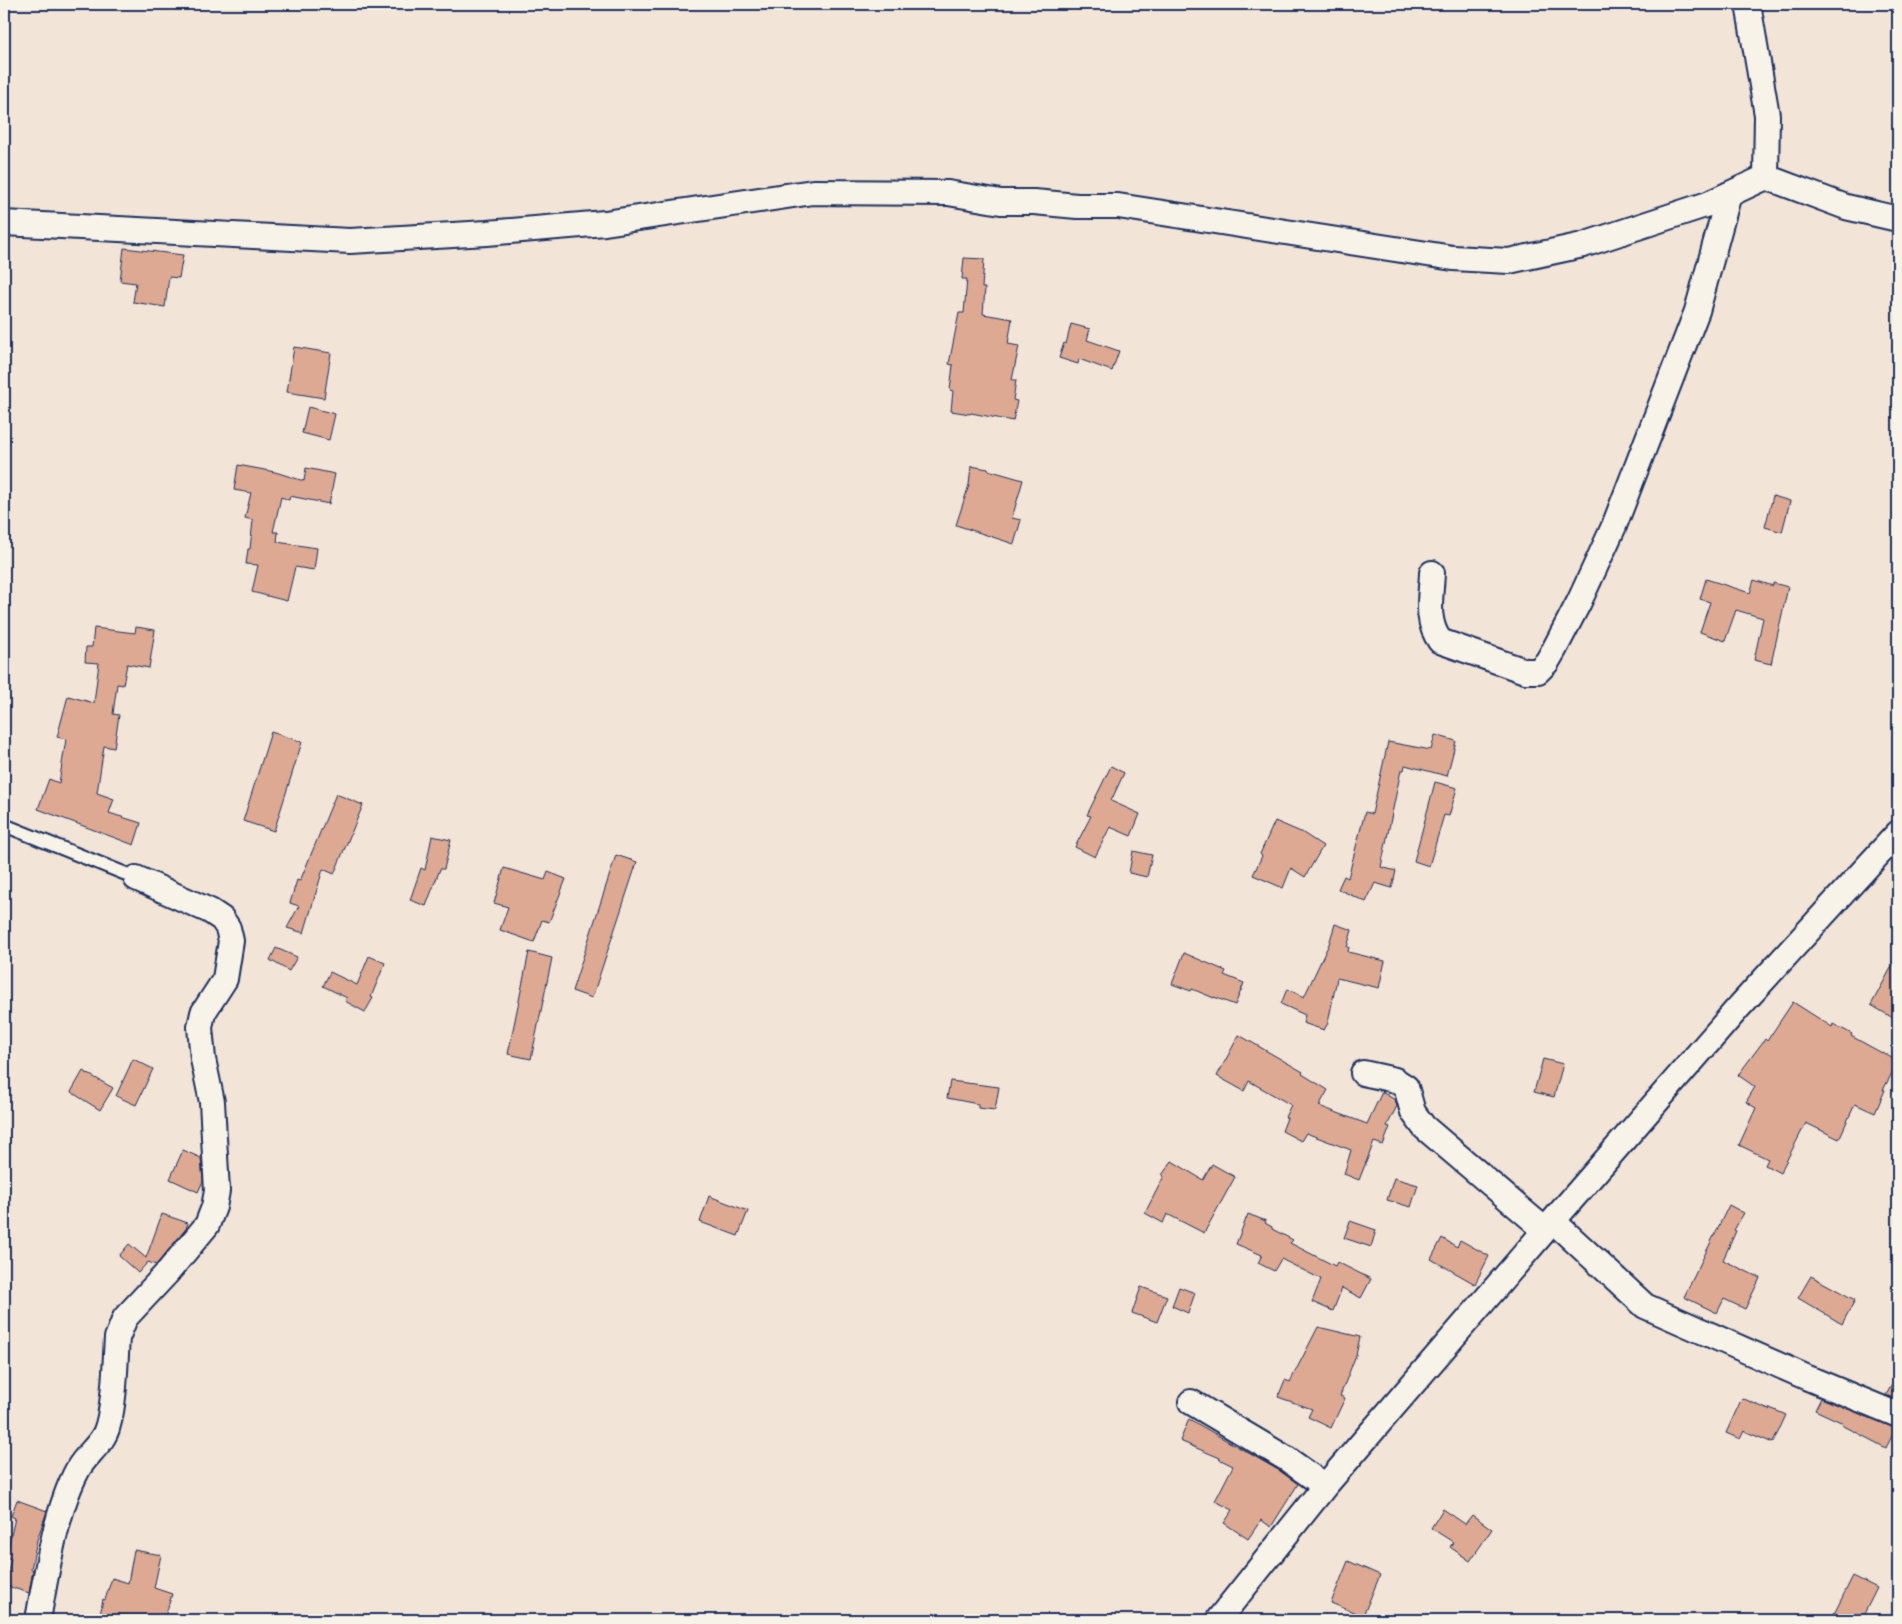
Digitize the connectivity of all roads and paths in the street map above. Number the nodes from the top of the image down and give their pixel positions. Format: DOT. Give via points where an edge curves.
graph roads {
  1 [pos="1748,4"];
  2 [pos="1766,177"];
  3 [pos="1729,194"];
  4 [pos="1898,219"];
  5 [pos="4,223"];
  6 [pos="1432,573"];
  7 [pos="4,825"];
  8 [pos="1898,833"];
  9 [pos="136,878"];
  10 [pos="1363,1073"];
  11 [pos="1549,1226"];
  12 [pos="1191,1402"];
  13 [pos="1898,1415"];
  14 [pos="1325,1486"];
  15 [pos="38,1620"];
  16 [pos="1218,1620"];
  1 -- 2 [label="street" via="1767,115"];
  2 -- 3 [label="street"];
  2 -- 4 [label="street" via="1846,206"];
  3 -- 5 [label="street" via="1708,204 1583,245 1509,261 1435,255 1118,206 1001,202 948,194 813,192 605,223 350,241"];
  3 -- 6 [label="street" via="1697,311 1669,386 1614,526 1579,602 1546,662 1538,671 1525,671 1440,641 1429,617"];
  7 -- 9 [label="lane"];
  8 -- 11 [label="street" via="1738,1008"];
  9 -- 15 [label="street" via="210,911 222,918 228,928 231,941 225,979 203,1013 200,1027 212,1102 217,1191 207,1225 125,1318 121,1327 108,1427 101,1442 78,1468 63,1505"];
  10 -- 11 [label="street" via="1395,1080 1406,1086 1413,1112 1424,1127"];
  11 -- 13 [label="street" via="1645,1306"];
  11 -- 14 [label="street"];
  12 -- 14 [label="street" via="1288,1459"];
  14 -- 16 [label="street"];
}
